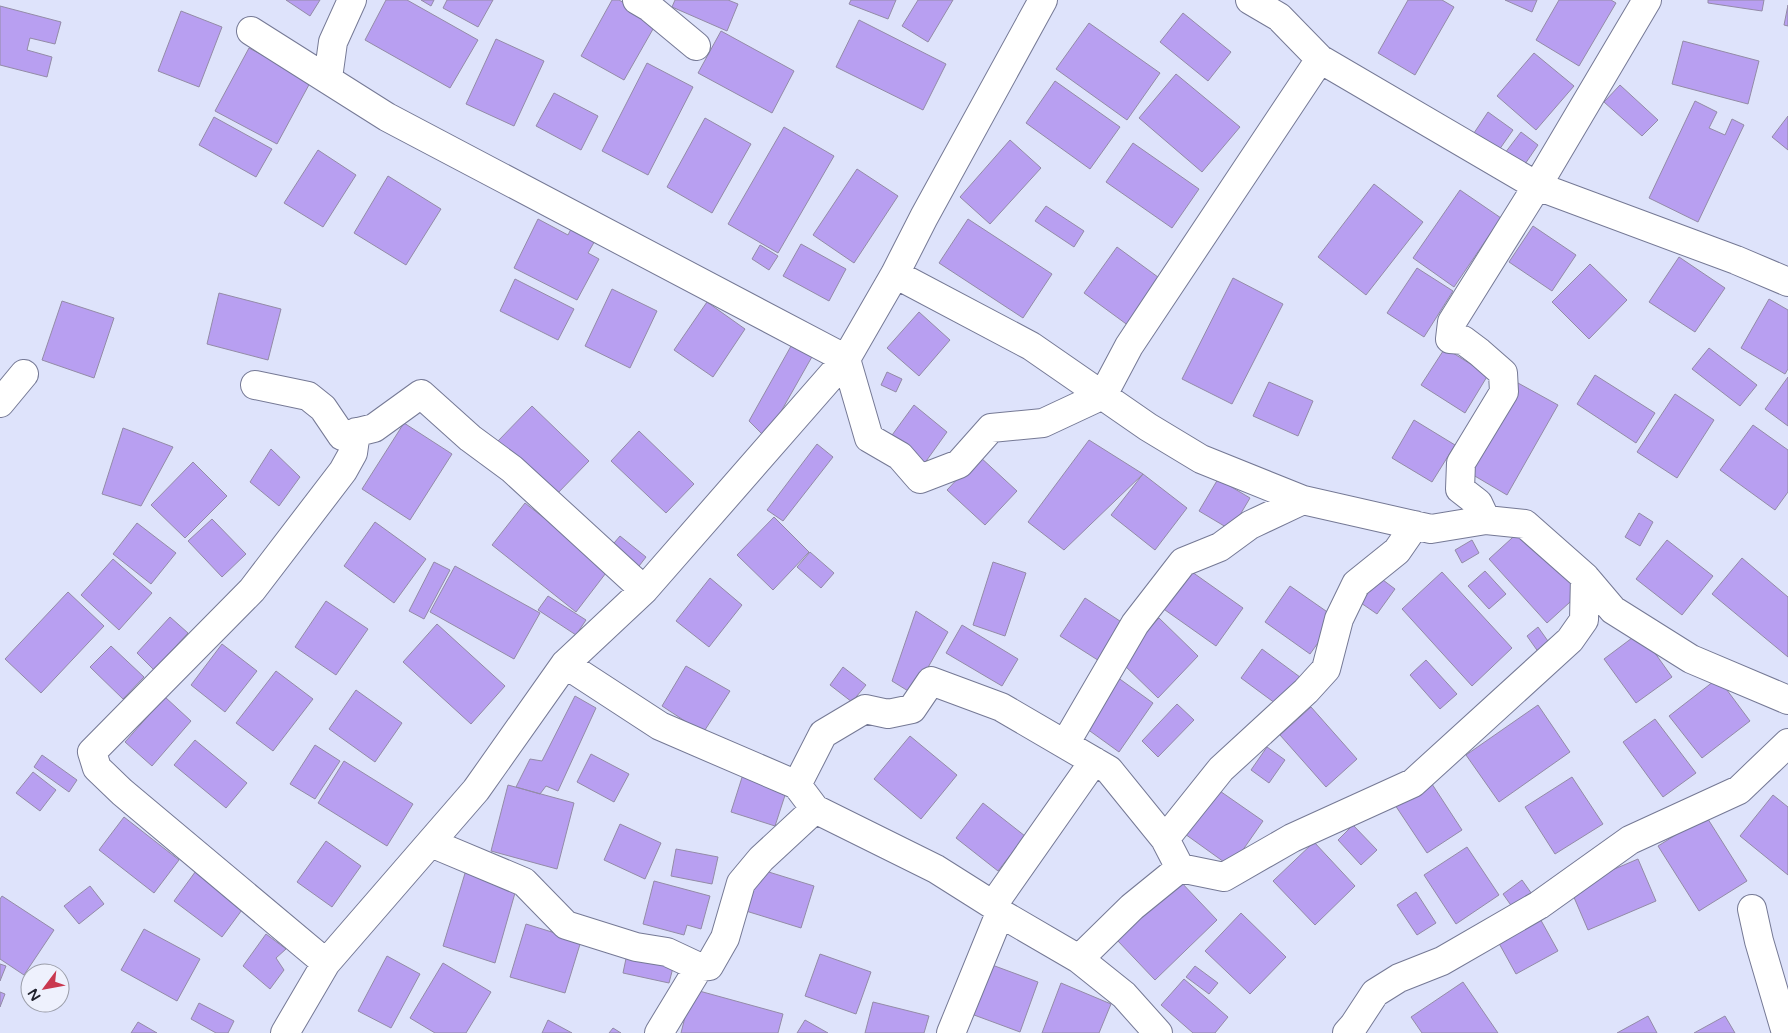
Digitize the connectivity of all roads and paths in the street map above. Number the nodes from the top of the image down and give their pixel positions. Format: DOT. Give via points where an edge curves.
graph roads {
  1 [pos="352,0"];
  2 [pos="637,0"];
  3 [pos="1043,0"];
  4 [pos="1250,0"];
  5 [pos="1647,0"];
  6 [pos="1285,8"];
  7 [pos="251,31"];
  8 [pos="696,46"];
  9 [pos="1320,59"];
  10 [pos="328,78"];
  11 [pos="1536,186"];
  12 [pos="895,274"];
  13 [pos="1788,282"];
  14 [pos="846,359"];
  15 [pos="24,374"];
  16 [pos="255,385"];
  17 [pos="1103,395"];
  18 [pos="0,403"];
  19 [pos="356,432"];
  20 [pos="1303,500"];
  21 [pos="1486,520"];
  22 [pos="1415,526"];
  23 [pos="1585,576"];
  24 [pos="644,590"];
  25 [pos="565,664"];
  26 [pos="1788,700"];
  27 [pos="1788,743"];
  28 [pos="1065,744"];
  29 [pos="1094,761"];
  30 [pos="797,786"];
  31 [pos="815,809"];
  32 [pos="1165,838"];
  33 [pos="431,843"];
  34 [pos="1180,868"];
  35 [pos="996,909"];
  36 [pos="1752,909"];
  37 [pos="1080,959"];
  38 [pos="326,964"];
  39 [pos="699,967"];
  40 [pos="285,1033"];
  41 [pos="659,1033"];
  42 [pos="951,1033"];
  43 [pos="1158,1033"];
  44 [pos="1346,1033"];
  45 [pos="1786,1033"];
  1 -- 10 [label="street" via="333,42"];
  2 -- 8 [label="street"];
  3 -- 12 [label="street"];
  4 -- 6 [label="street"];
  5 -- 11 [label="street"];
  6 -- 9 [label="street"];
  7 -- 10 [label="street"];
  9 -- 11 [label="street"];
  9 -- 17 [label="street" via="1129,346"];
  10 -- 14 [label="street" via="388,117"];
  11 -- 13 [label="street"];
  11 -- 21 [label="street" via="1452,322 1450,339 1464,340 1503,373 1504,392 1461,463 1460,489 1478,503"];
  12 -- 14 [label="street"];
  12 -- 17 [label="street" via="1031,346"];
  14 -- 17 [label="street" via="869,438 900,456 920,479 959,464 991,428 1043,422"];
  14 -- 24 [label="street"];
  15 -- 18 [label="street"];
  16 -- 19 [label="street" via="308,396 323,408 342,436"];
  17 -- 20 [label="street" via="1201,459"];
  19 -- 24 [label="street" via="374,428 421,394 470,438 512,469"];
  19 -- 38 [label="street" via="353,453 343,471 252,590 92,752 97,768 122,792"];
  20 -- 22 [label="street"];
  20 -- 28 [label="street" via="1250,525 1220,547 1183,562 1135,624"];
  21 -- 22 [label="street" via="1431,529"];
  21 -- 23 [label="street" via="1525,524"];
  22 -- 32 [label="street" via="1397,551 1356,584 1339,619 1326,669 1221,769"];
  23 -- 26 [label="street" via="1612,610 1691,659"];
  23 -- 34 [label="street" via="1584,620 1570,640 1413,783 1292,838 1224,877"];
  24 -- 25 [label="street"];
  25 -- 30 [label="street" via="660,726"];
  25 -- 33 [label="street" via="476,790"];
  27 -- 44 [label="street" via="1739,790 1630,840 1539,905 1442,961 1399,978 1375,993"];
  28 -- 29 [label="street"];
  28 -- 30 [label="street" via="1001,707 931,681 912,709 888,714 865,709 823,734"];
  29 -- 32 [label="street" via="1109,770"];
  29 -- 35 [label="street"];
  30 -- 31 [label="street"];
  31 -- 35 [label="street" via="936,869"];
  31 -- 39 [label="street" via="761,859 741,883 725,938 709,966"];
  32 -- 34 [label="street"];
  33 -- 38 [label="street"];
  33 -- 39 [label="street" via="524,882 566,925 667,952"];
  34 -- 37 [label="street" via="1132,907"];
  35 -- 37 [label="street"];
  35 -- 42 [label="street"];
  36 -- 45 [label="street"];
  37 -- 43 [label="street" via="1124,995"];
  38 -- 40 [label="street"];
  39 -- 41 [label="street"];
}
